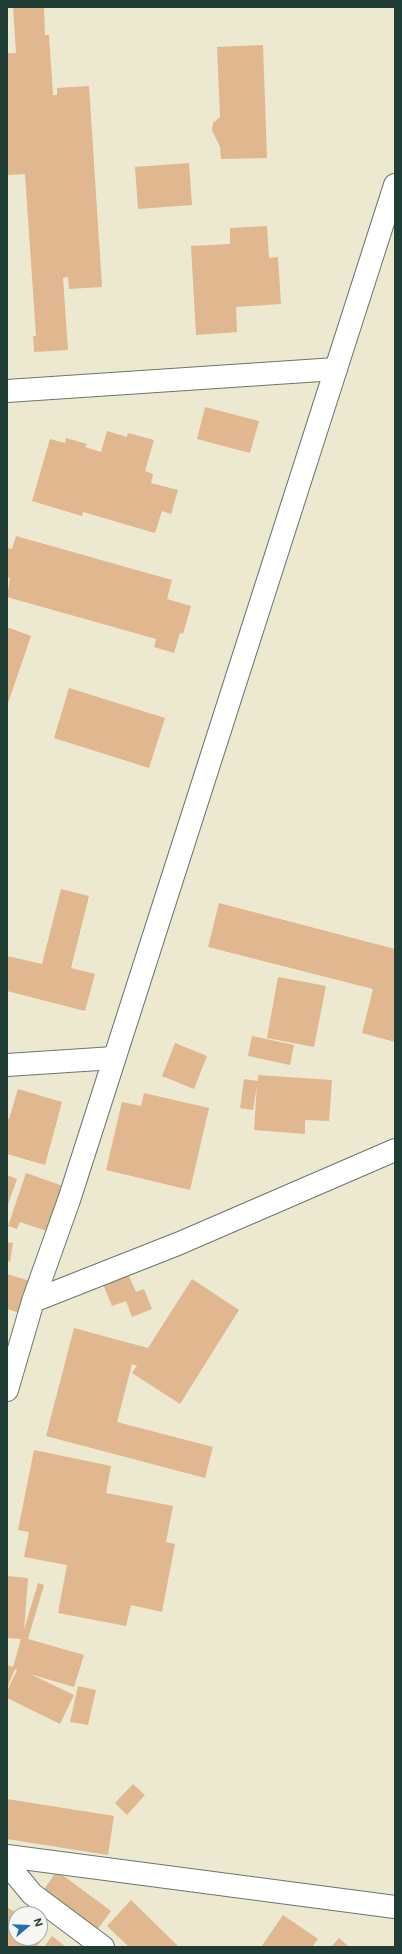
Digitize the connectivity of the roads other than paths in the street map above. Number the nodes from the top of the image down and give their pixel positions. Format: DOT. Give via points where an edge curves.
graph roads {
  1 [pos="395,185"];
  2 [pos="336,369"];
  3 [pos="7,391"];
  4 [pos="114,1058"];
  5 [pos="7,1065"];
  6 [pos="395,1150"];
  7 [pos="34,1301"];
  8 [pos="7,1390"];
  9 [pos="7,1856"];
  10 [pos="7,1864"];
  11 [pos="395,1907"];
  12 [pos="103,1947"];
  1 -- 2 [label="main road"];
  2 -- 3 [label="main road"];
  2 -- 4 [label="main road"];
  4 -- 5 [label="main road"];
  4 -- 7 [label="main road"];
  6 -- 7 [label="main road"];
  7 -- 8 [label="main road"];
  9 -- 11 [label="main road"];
  10 -- 12 [label="main road" via="32,1894"];
}
